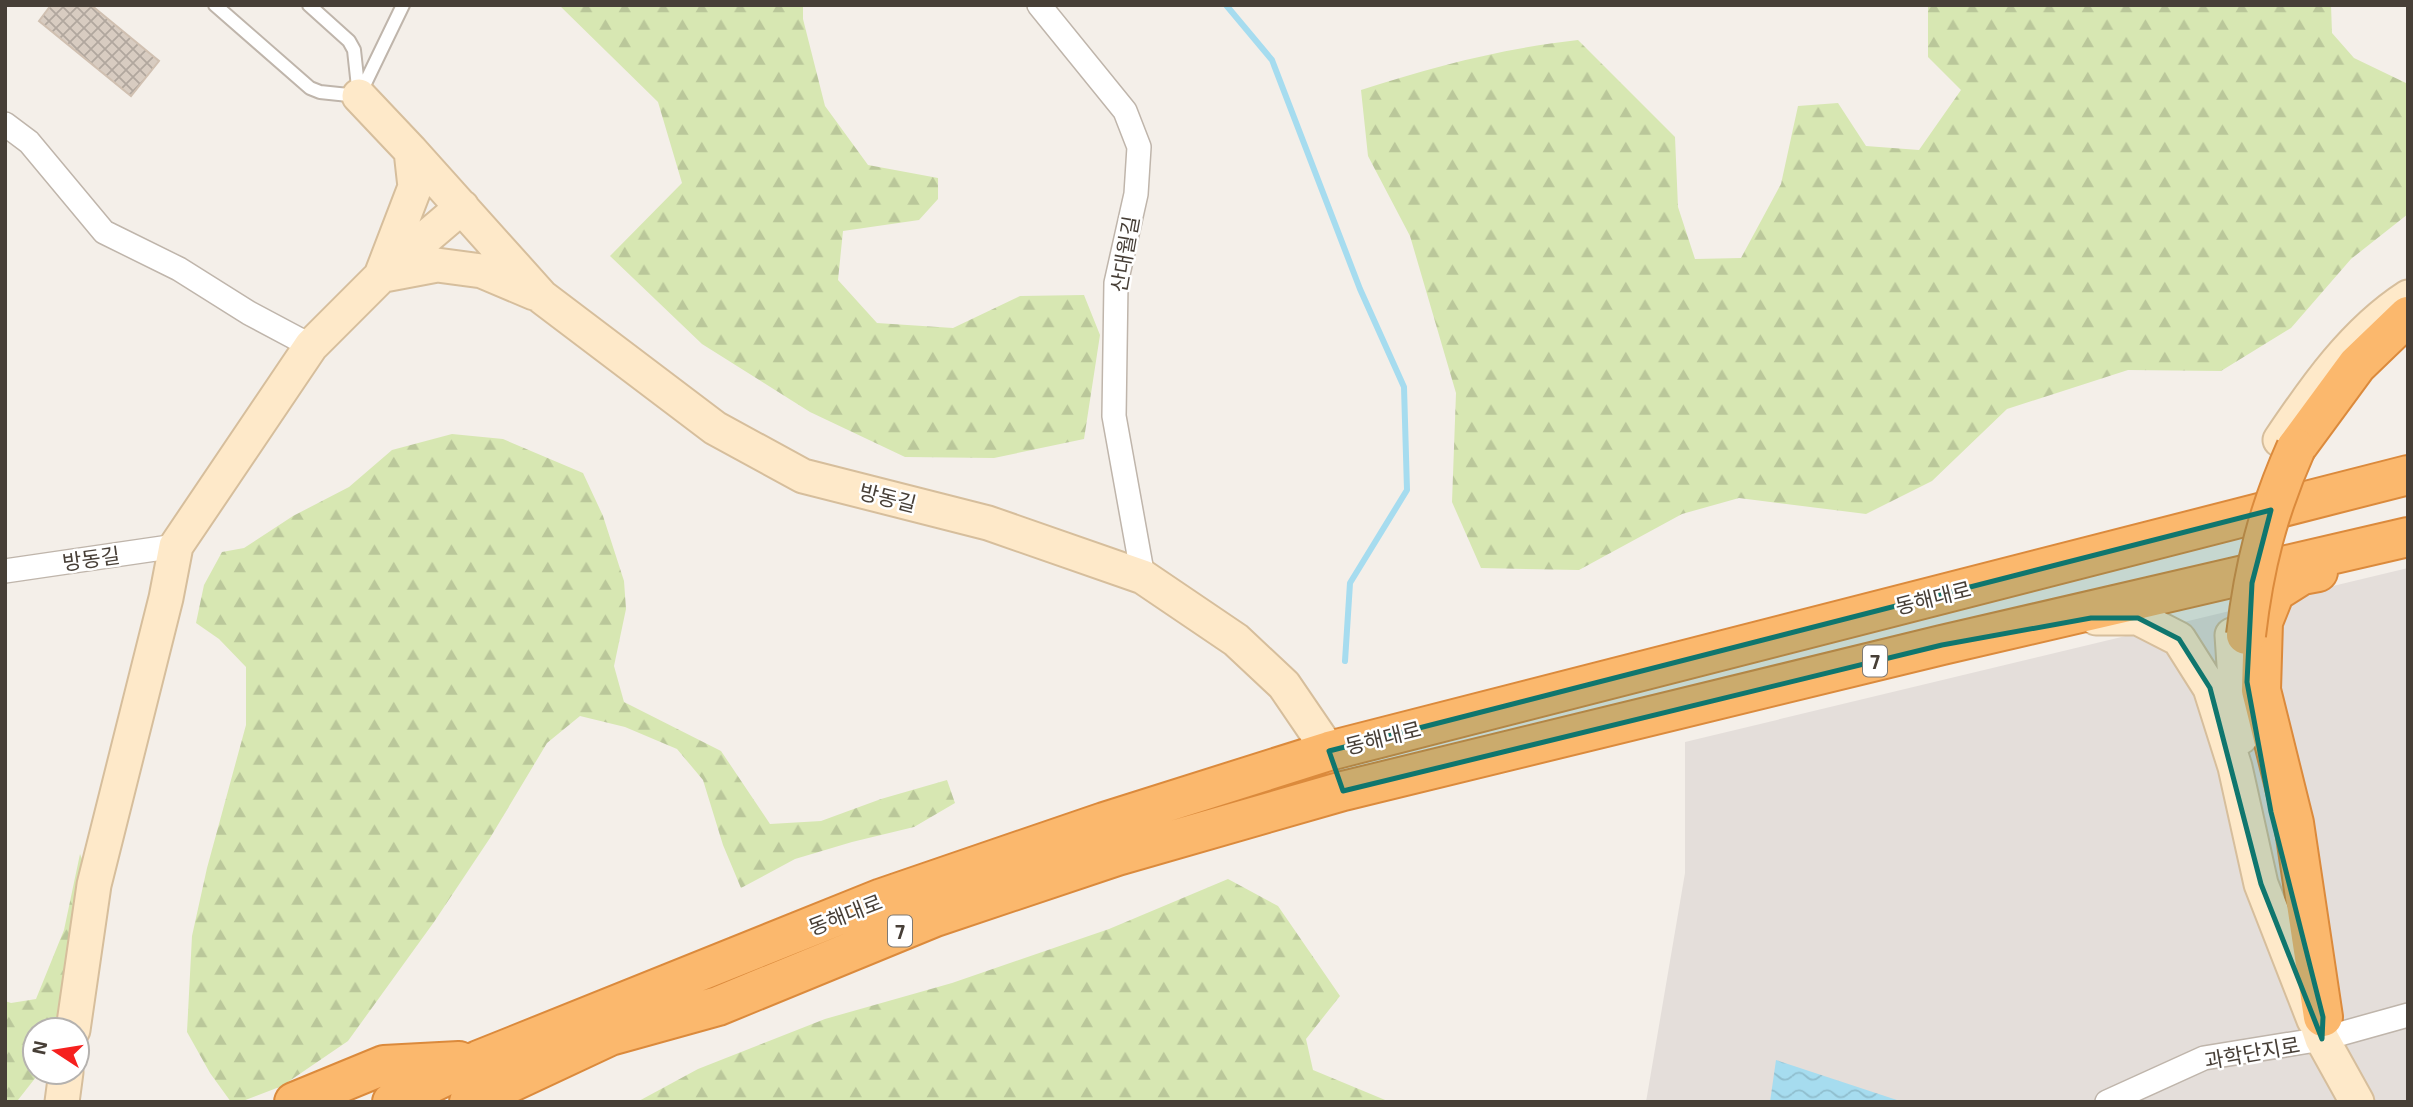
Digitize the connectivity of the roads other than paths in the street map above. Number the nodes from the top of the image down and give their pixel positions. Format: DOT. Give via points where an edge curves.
graph roads {
  1 [pos="215,5"];
  2 [pos="309,5"];
  3 [pos="402,5"];
  4 [pos="1039,5"];
  5 [pos="359,96"];
  6 [pos="5,124"];
  7 [pos="411,151"];
  8 [pos="461,207"];
  9 [pos="382,275"];
  10 [pos="542,296"];
  11 [pos="2408,297"];
  12 [pos="2408,316"];
  13 [pos="311,346"];
  14 [pos="2288,444"];
  15 [pos="2408,475"];
  16 [pos="2408,537"];
  17 [pos="176,546"];
  18 [pos="2408,547"];
  19 [pos="5,570"];
  20 [pos="1143,577"];
  21 [pos="1942,645"];
  22 [pos="1329,751"];
  23 [pos="1343,791"];
  24 [pos="718,1006"];
  25 [pos="2408,1015"];
  26 [pos="75,1016"];
  27 [pos="2320,1025"];
  28 [pos="478,1060"];
  29 [pos="294,1102"];
  30 [pos="392,1102"];
  31 [pos="469,1102"];
  32 [pos="504,1102"];
  33 [pos="2107,1102"];
  34 [pos="2357,1102"];
  1 -- 5 [label="lane" via="310,88"];
  2 -- 5 [label="lane" via="354,50"];
  3 -- 5 [label="lane"];
  4 -- 20 [label="street, 산대월길" via="1125,111 1139,147 1136,194 1116,283 1114,416"];
  5 -- 7 [label="street, 방동길"];
  6 -- 13 [label="street" via="29,142 104,232 179,268"];
  7 -- 8 [label="street, 방동길"];
  7 -- 9 [label="street" via="415,187"];
  8 -- 9 [label="street"];
  8 -- 10 [label="street, 방동길"];
  9 -- 10 [label="street" via="437,265 482,271"];
  9 -- 13 [label="street"];
  10 -- 20 [label="street, 방동길" via="715,428 803,475 988,523"];
  11 -- 14 [label="street" via="2369,328 2318,383"];
  12 -- 14 [label="highway" via="2357,365"];
  13 -- 17 [label="street"];
  14 -- 27 [label="highway, bridge" via="2239,635 2271,812"];
  15 -- 22 [label="highway, 동해대로"];
  16 -- 21 [label="highway, 동해대로 / 7"];
  17 -- 19 [label="street, 방동길"];
  17 -- 26 [label="street" via="94,885"];
  18 -- 27 [label="highway" via="2302,575 2275,592 2263,622 2261,690 2294,822"];
  20 -- 22 [label="street, 방동길" via="1236,640 1284,685"];
  21 -- 23 [label="highway, 동해대로 / 7"];
  21 -- 27 [label="street" via="2091,618 2138,618 2179,639 2210,688 2235,767 2261,884"];
  22 -- 23 [label="highway"];
  22 -- 28 [label="highway, 동해대로" via="882,898"];
  23 -- 24 [label="highway, 동해대로 / 7" via="1117,856 935,917"];
  24 -- 31 [label="highway, 동해대로 / 7" via="610,1036"];
  24 -- 32 [label="highway"];
  25 -- 27 [label="street, 과학단지로"];
  27 -- 33 [label="street, 과학단지로" via="2204,1058"];
  27 -- 34 [label="street, 과학단지로"];
  28 -- 29 [label="highway" via="384,1065"];
  28 -- 30 [label="highway, 동해대로"];
}
